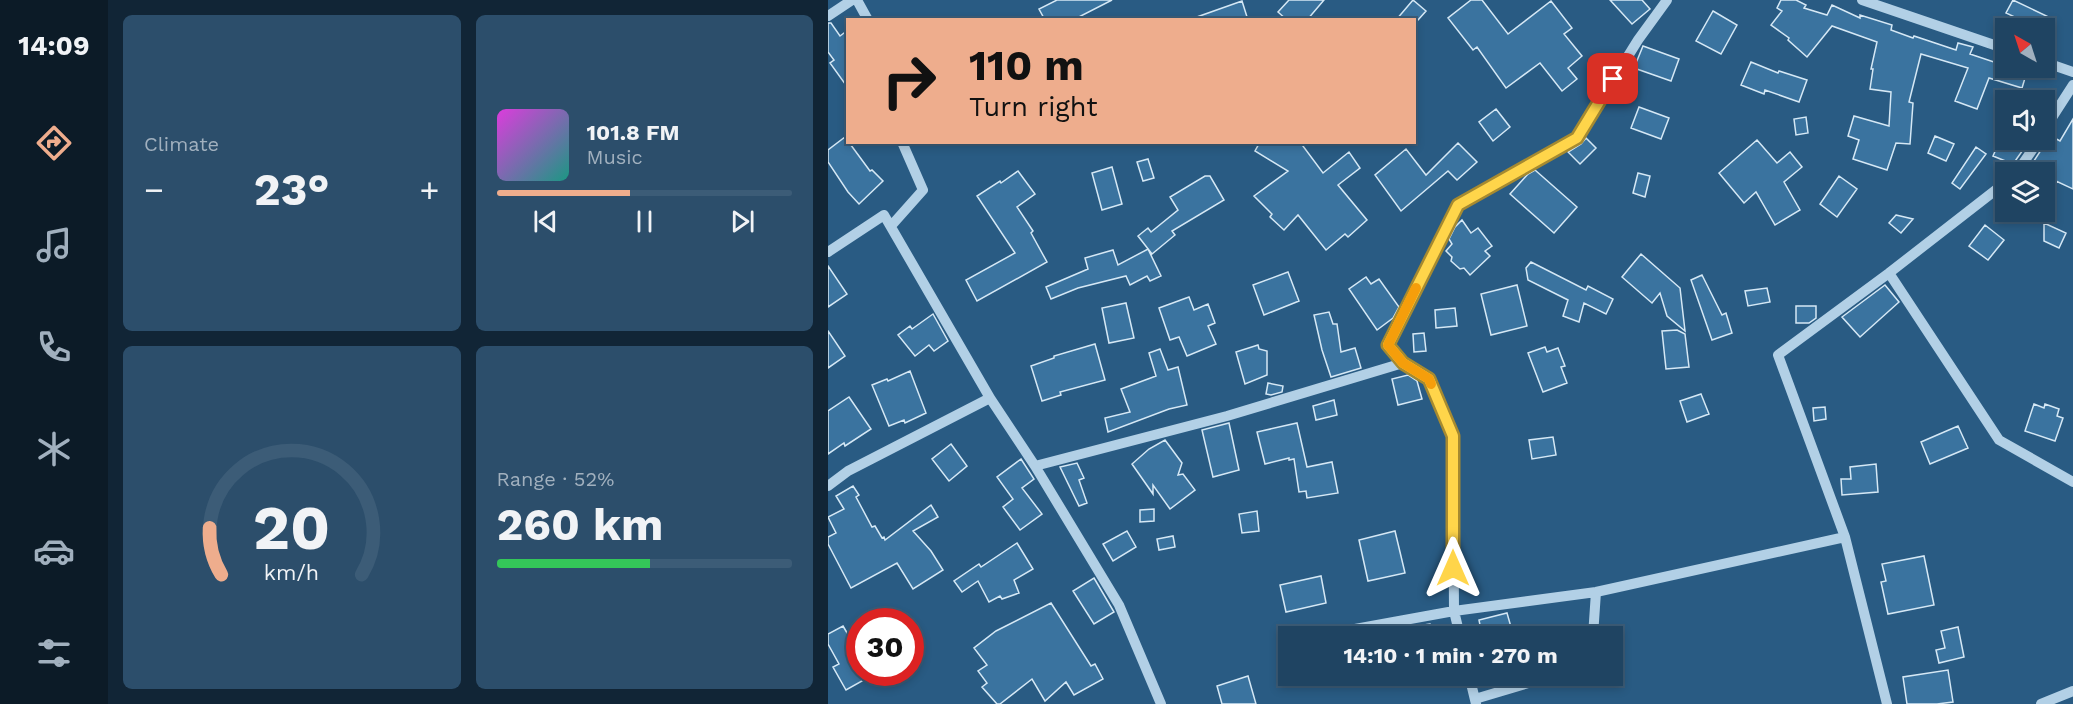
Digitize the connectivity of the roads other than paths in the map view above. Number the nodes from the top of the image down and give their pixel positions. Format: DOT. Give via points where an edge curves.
graph roads {
  1 [pos="852,0"];
  2 [pos="857,0"];
  3 [pos="1666,0"];
  4 [pos="1862,0"];
  5 [pos="828,16"];
  6 [pos="867,18"];
  7 [pos="1995,45"];
  8 [pos="2055,66"];
  9 [pos="2073,72"];
  10 [pos="2073,85"];
  11 [pos="2055,113"];
  12 [pos="903,144"];
  13 [pos="1995,191"];
  14 [pos="891,226"];
  15 [pos="828,252"];
  16 [pos="1889,273"];
  17 [pos="1403,363"];
  18 [pos="990,398"];
  19 [pos="1035,466"];
  20 [pos="2073,482"];
  21 [pos="828,486"];
  22 [pos="1845,537"];
  23 [pos="1596,592"];
  24 [pos="1454,612"];
  25 [pos="1373,626"];
  26 [pos="1458,626"];
  27 [pos="1594,626"];
  28 [pos="1472,686"];
  29 [pos="1522,686"];
  30 [pos="2073,691"];
  31 [pos="1476,701"];
  32 [pos="1161,704"];
  33 [pos="1887,704"];
  34 [pos="2041,704"];
  1 -- 5 [label="street"];
  2 -- 6 [label="street"];
  3 -- 17 [label="street" via="1577,138 1458,205 1388,345"];
  4 -- 7 [label="street"];
  8 -- 9 [label="street"];
  10 -- 11 [label="street"];
  12 -- 14 [label="street" via="923,190"];
  13 -- 16 [label="street"];
  14 -- 15 [label="street" via="884,215"];
  14 -- 18 [label="street"];
  16 -- 20 [label="street" via="1999,440"];
  16 -- 22 [label="street" via="1778,355"];
  17 -- 19 [label="street" via="1227,416"];
  17 -- 24 [label="street" via="1429,379 1453,436"];
  18 -- 19 [label="street"];
  18 -- 21 [label="street" via="848,471"];
  19 -- 32 [label="street" via="1119,605"];
  22 -- 23 [label="street"];
  22 -- 33 [label="street"];
  23 -- 24 [label="street"];
  23 -- 27 [label="street"];
  24 -- 25 [label="street"];
  24 -- 26 [label="street"];
  28 -- 31 [label="street"];
  29 -- 31 [label="street"];
  30 -- 34 [label="street"];
}
